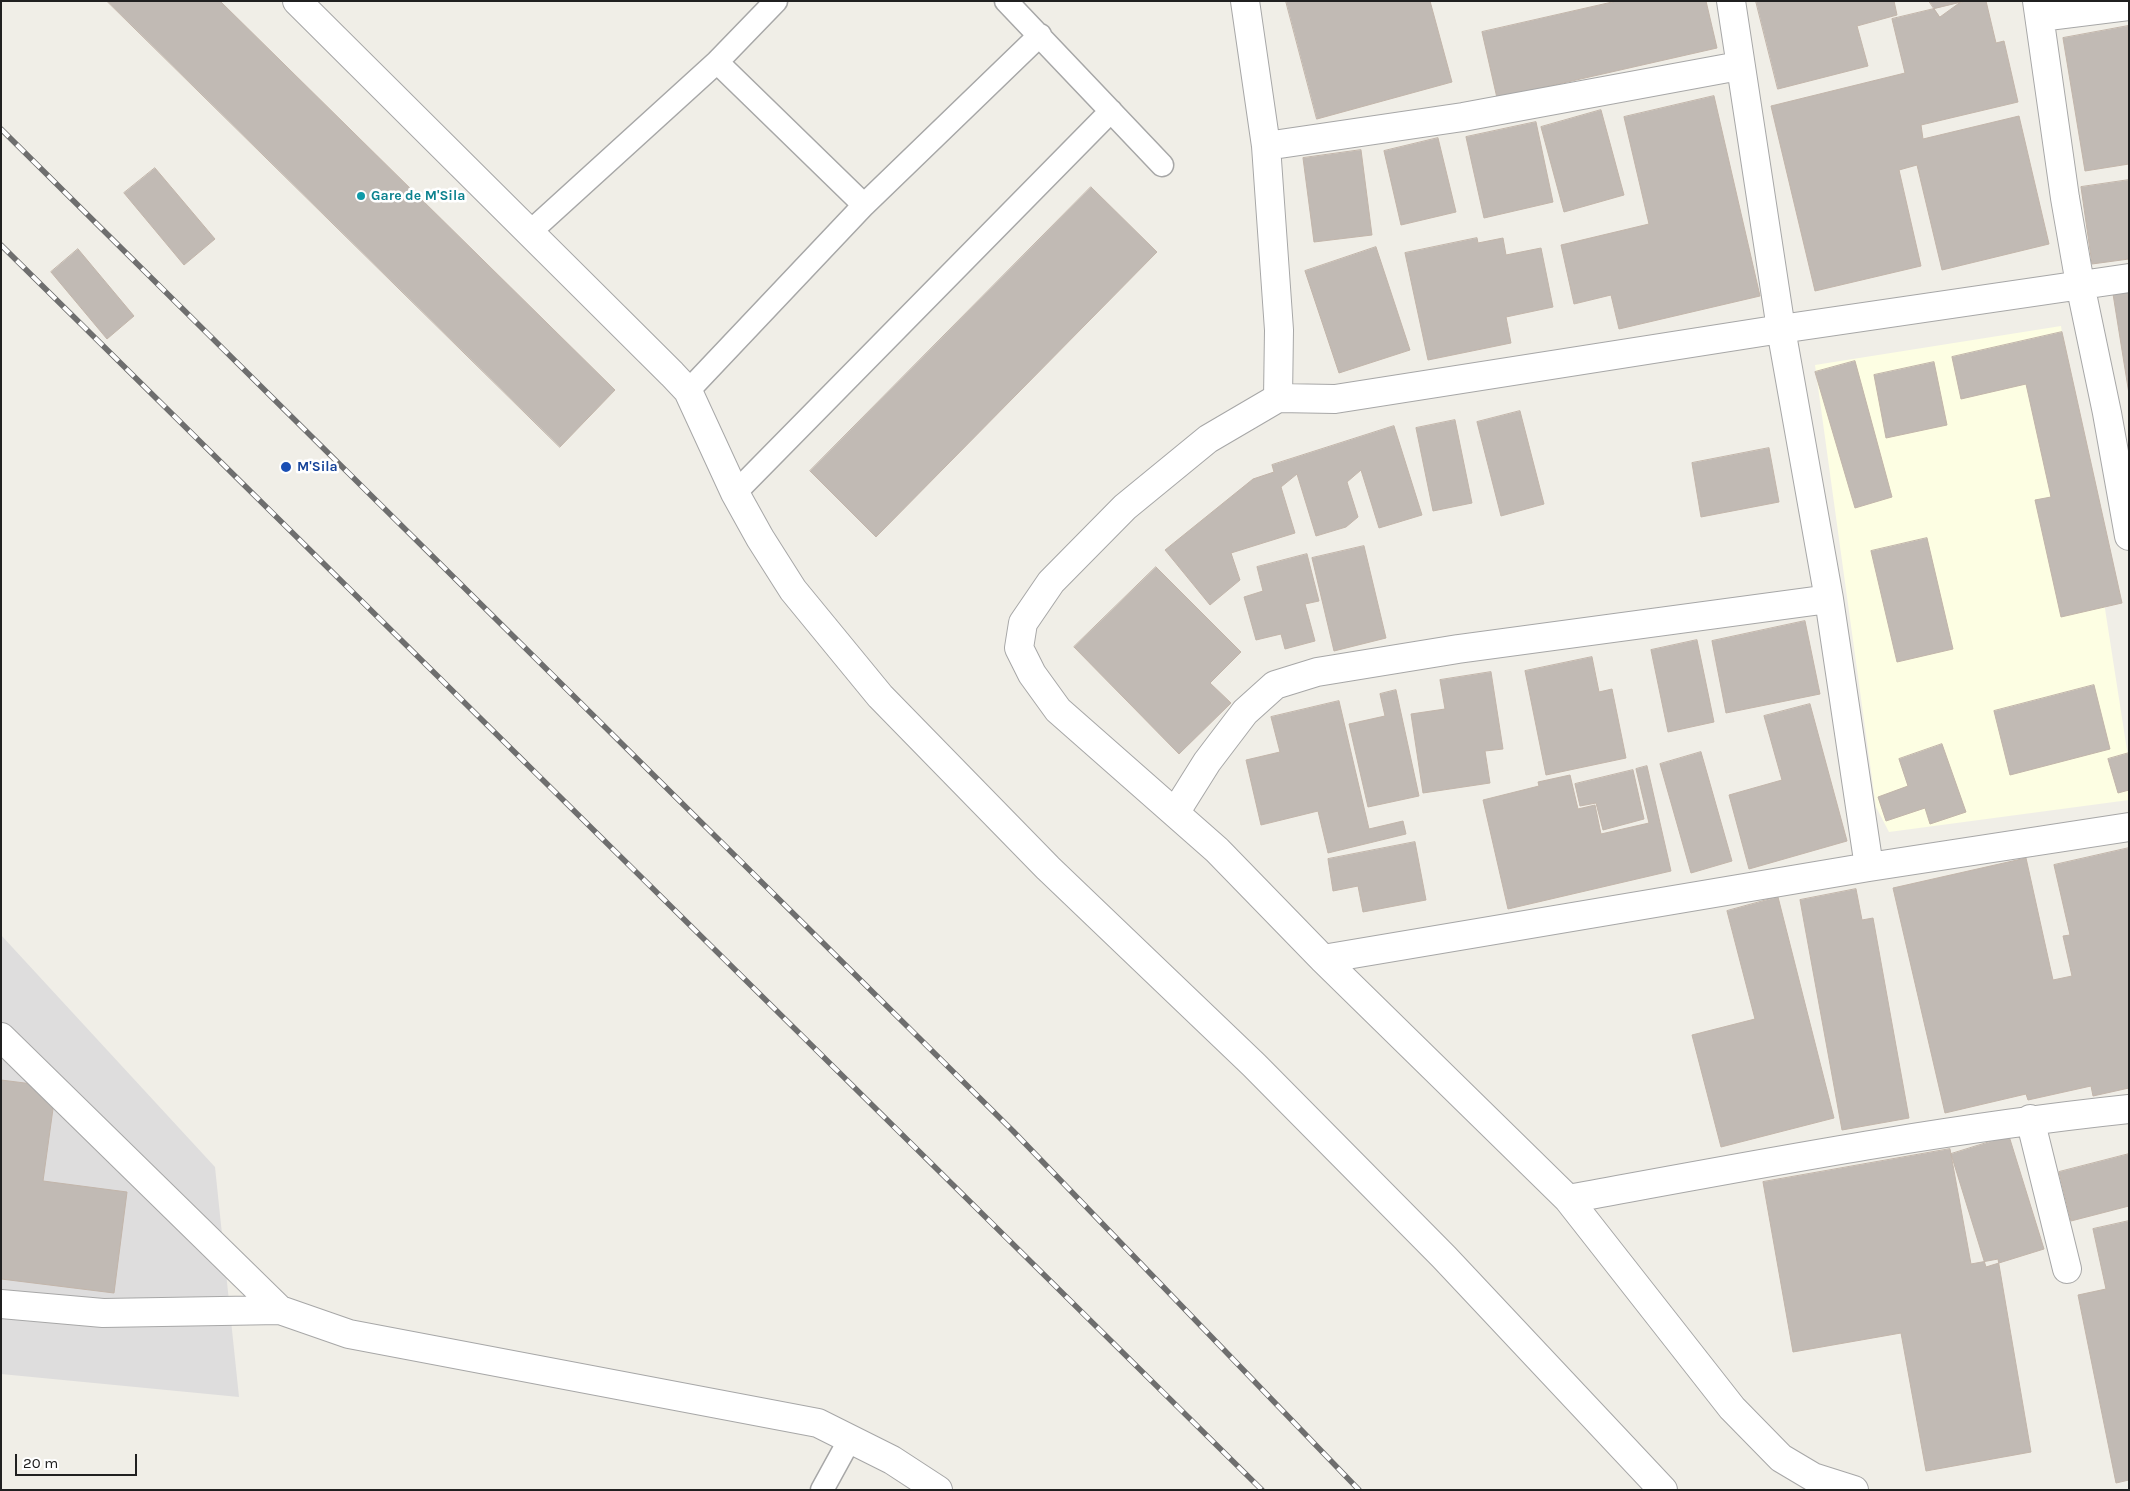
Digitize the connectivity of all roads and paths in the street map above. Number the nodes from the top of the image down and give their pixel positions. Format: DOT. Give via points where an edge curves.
graph roads {
  1 [pos="297,1"];
  2 [pos="776,1"];
  3 [pos="1006,1"];
  4 [pos="1245,1"];
  5 [pos="1731,1"];
  6 [pos="2129,6"];
  7 [pos="2038,9"];
  8 [pos="1040,35"];
  9 [pos="717,62"];
  10 [pos="1739,66"];
  11 [pos="1111,110"];
  12 [pos="1266,146"];
  13 [pos="1162,165"];
  14 [pos="864,205"];
  15 [pos="530,232"];
  16 [pos="2129,278"];
  17 [pos="2080,284"];
  18 [pos="1781,329"];
  19 [pos="688,391"];
  20 [pos="1278,398"];
  21 [pos="735,493"];
  22 [pos="2129,536"];
  23 [pos="1829,599"];
  24 [pos="1175,813"];
  25 [pos="2129,827"];
  26 [pos="1869,867"];
  27 [pos="1323,958"];
  28 [pos="1,1037"];
  29 [pos="2129,1109"];
  30 [pos="2030,1119"];
  31 [pos="1568,1200"];
  32 [pos="2067,1269"];
  33 [pos="1,1304"];
  34 [pos="280,1310"];
  35 [pos="850,1439"];
  36 [pos="822,1490"];
  37 [pos="938,1490"];
  38 [pos="1663,1490"];
  39 [pos="1854,1490"];
  1 -- 15 [label="street"];
  2 -- 9 [label="lane"];
  3 -- 8 [label="lane"];
  4 -- 12 [label="street"];
  5 -- 10 [label="street"];
  6 -- 7 [label="street"];
  7 -- 17 [label="street"];
  8 -- 11 [label="lane"];
  8 -- 14 [label="lane"];
  9 -- 14 [label="lane"];
  9 -- 15 [label="lane"];
  10 -- 12 [label="street" via="1463,117"];
  10 -- 18 [label="street"];
  11 -- 13 [label="lane"];
  11 -- 21 [label="lane"];
  12 -- 20 [label="street" via="1280,330"];
  14 -- 19 [label="lane"];
  15 -- 19 [label="street"];
  16 -- 17 [label="street"];
  17 -- 18 [label="street"];
  17 -- 22 [label="street"];
  18 -- 20 [label="street" via="1335,399"];
  18 -- 23 [label="street"];
  19 -- 21 [label="street"];
  20 -- 24 [label="street" via="1208,439 1125,508 1051,582 1023,622 1019,648 1032,674 1058,710"];
  21 -- 38 [label="street" via="793,590 880,696 1048,868 1254,1065 1437,1250"];
  23 -- 24 [label="street" via="1458,649 1317,672 1275,685 1245,712 1207,762"];
  23 -- 26 [label="street"];
  24 -- 27 [label="street" via="1217,850"];
  25 -- 26 [label="street"];
  26 -- 27 [label="street"];
  27 -- 31 [label="street"];
  28 -- 34 [label="street"];
  29 -- 30 [label="street"];
  30 -- 31 [label="street" via="1791,1158"];
  30 -- 32 [label="street"];
  31 -- 39 [label="street" via="1732,1408 1781,1458 1812,1477"];
  33 -- 34 [label="street" via="103,1314"];
  34 -- 35 [label="street" via="349,1334 818,1423"];
  35 -- 36 [label="lane"];
  35 -- 37 [label="street" via="892,1460"];
}
